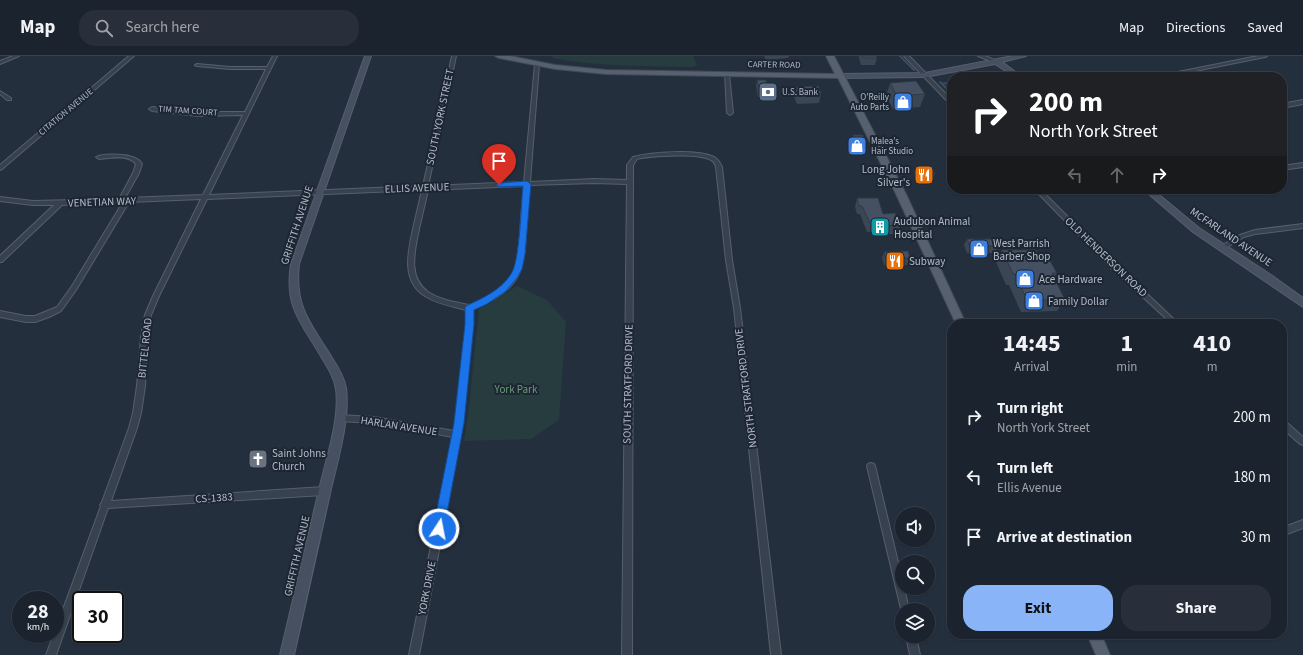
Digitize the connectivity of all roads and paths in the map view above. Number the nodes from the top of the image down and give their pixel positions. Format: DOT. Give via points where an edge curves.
graph roads {
  1 [pos="18,56"];
  2 [pos="132,56"];
  3 [pos="275,56"];
  4 [pos="368,56"];
  5 [pos="454,56"];
  6 [pos="499,56"];
  7 [pos="830,56"];
  8 [pos="906,56"];
  9 [pos="980,56"];
  10 [pos="1023,56"];
  11 [pos="1265,56"];
  12 [pos="995,61"];
  13 [pos="0,63"];
  14 [pos="537,64"];
  15 [pos="197,65"];
  16 [pos="270,68"];
  17 [pos="1012,72"];
  18 [pos="1183,72"];
  19 [pos="727,74"];
  20 [pos="924,75"];
  21 [pos="841,76"];
  22 [pos="0,92"];
  23 [pos="947,98"];
  24 [pos="8,99"];
  25 [pos="1303,102"];
  26 [pos="1287,105"];
  27 [pos="152,109"];
  28 [pos="248,113"];
  29 [pos="730,113"];
  30 [pos="678,155"];
  31 [pos="99,157"];
  32 [pos="1303,165"];
  33 [pos="1287,167"];
  34 [pos="0,168"];
  35 [pos="630,182"];
  36 [pos="527,184"];
  37 [pos="425,188"];
  38 [pos="320,191"];
  39 [pos="1042,194"];
  40 [pos="1153,194"];
  41 [pos="205,197"];
  42 [pos="0,199"];
  43 [pos="124,201"];
  44 [pos="60,203"];
  45 [pos="1303,226"];
  46 [pos="1222,247"];
  47 [pos="0,260"];
  48 [pos="1303,303"];
  49 [pos="469,308"];
  50 [pos="2,314"];
  51 [pos="958,319"];
  52 [pos="1171,319"];
  53 [pos="340,418"];
  54 [pos="1287,428"];
  55 [pos="457,436"];
  56 [pos="1303,442"];
  57 [pos="871,466"];
  58 [pos="324,491"];
  59 [pos="104,505"];
  60 [pos="1303,524"];
  61 [pos="1287,530"];
  62 [pos="903,603"];
  63 [pos="1096,639"];
  64 [pos="912,643"];
  65 [pos="51,655"];
  66 [pos="287,655"];
  67 [pos="414,655"];
  68 [pos="627,655"];
  69 [pos="776,655"];
  70 [pos="915,655"];
  71 [pos="1103,655"];
  1 -- 13 [label="street"];
  2 -- 34 [label="street, CITATION AVENUE"];
  3 -- 16 [label="street, BITTEL ROAD"];
  4 -- 38 [label="street, GRIFFITH AVENUE"];
  5 -- 37 [label="street, SOUTH YORK STREET"];
  6 -- 14 [label="main road, CARTER ROAD"];
  7 -- 21 [label="main road"];
  8 -- 20 [label="street"];
  9 -- 12 [label="street"];
  10 -- 12 [label="street, CARTER ROAD"];
  11 -- 18 [label="street"];
  12 -- 17 [label="street"];
  12 -- 20 [label="street, CARTER ROAD"];
  14 -- 19 [label="main road, CARTER ROAD" via="606,72"];
  14 -- 36 [label="street"];
  15 -- 16 [label="street"];
  16 -- 28 [label="street, BITTEL ROAD"];
  19 -- 21 [label="main road, CARTER ROAD"];
  19 -- 29 [label="street"];
  20 -- 21 [label="street, CARTER ROAD"];
  20 -- 23 [label="street"];
  21 -- 51 [label="main road" via="902,194"];
  22 -- 24 [label="street"];
  25 -- 26 [label="street"];
  27 -- 28 [label="street, TIM TAM COURT" via="199,114"];
  28 -- 41 [label="street, BITTEL ROAD"];
  30 -- 35 [label="street, SOUTH STRATFORD DRIVE" via="646,155 635,158 630,164"];
  30 -- 69 [label="street, NORTH STRATFORD DRIVE" via="710,157 719,166"];
  31 -- 43 [label="street" via="128,157 135,159 139,164"];
  32 -- 33 [label="street"];
  35 -- 36 [label="street, ELLIS AVENUE"];
  35 -- 68 [label="street, SOUTH STRATFORD DRIVE"];
  36 -- 37 [label="street, ELLIS AVENUE"];
  36 -- 49 [label="street" via="518,269 503,289 484,302"];
  37 -- 38 [label="street, ELLIS AVENUE"];
  37 -- 49 [label="street, SOUTH YORK STREET" via="411,253 411,271 424,292 432,297"];
  38 -- 41 [label="street, ELLIS AVENUE"];
  38 -- 53 [label="street, GRIFFITH AVENUE" via="295,264 292,287 301,318 339,381"];
  39 -- 52 [label="street, OLD HENDERSON ROAD" via="1108,261"];
  40 -- 46 [label="street, MCFARLAND AVENUE" via="1196,230"];
  41 -- 43 [label="street, VENETIAN WAY"];
  41 -- 59 [label="street, BITTEL ROAD" via="148,315 137,413"];
  42 -- 44 [label="street, VENETIAN WAY"];
  43 -- 44 [label="street, VENETIAN WAY"];
  43 -- 50 [label="street" via="74,288 59,309 47,315 26,319"];
  44 -- 47 [label="street"];
  45 -- 46 [label="street" via="1255,232"];
  46 -- 48 [label="street, MCFARLAND AVENUE"];
  49 -- 55 [label="street, YORK DRIVE" via="470,324"];
  53 -- 55 [label="street, HARLAN AVENUE" via="374,420"];
  53 -- 58 [label="street, GRIFFITH AVENUE"];
  54 -- 56 [label="street"];
  55 -- 67 [label="street, YORK DRIVE"];
  57 -- 62 [label="street"];
  58 -- 59 [label="street, CS-1383"];
  58 -- 66 [label="street, GRIFFITH AVENUE"];
  59 -- 65 [label="street, BITTEL ROAD"];
  60 -- 61 [label="street"];
  63 -- 71 [label="main road"];
  64 -- 70 [label="street"];
}
